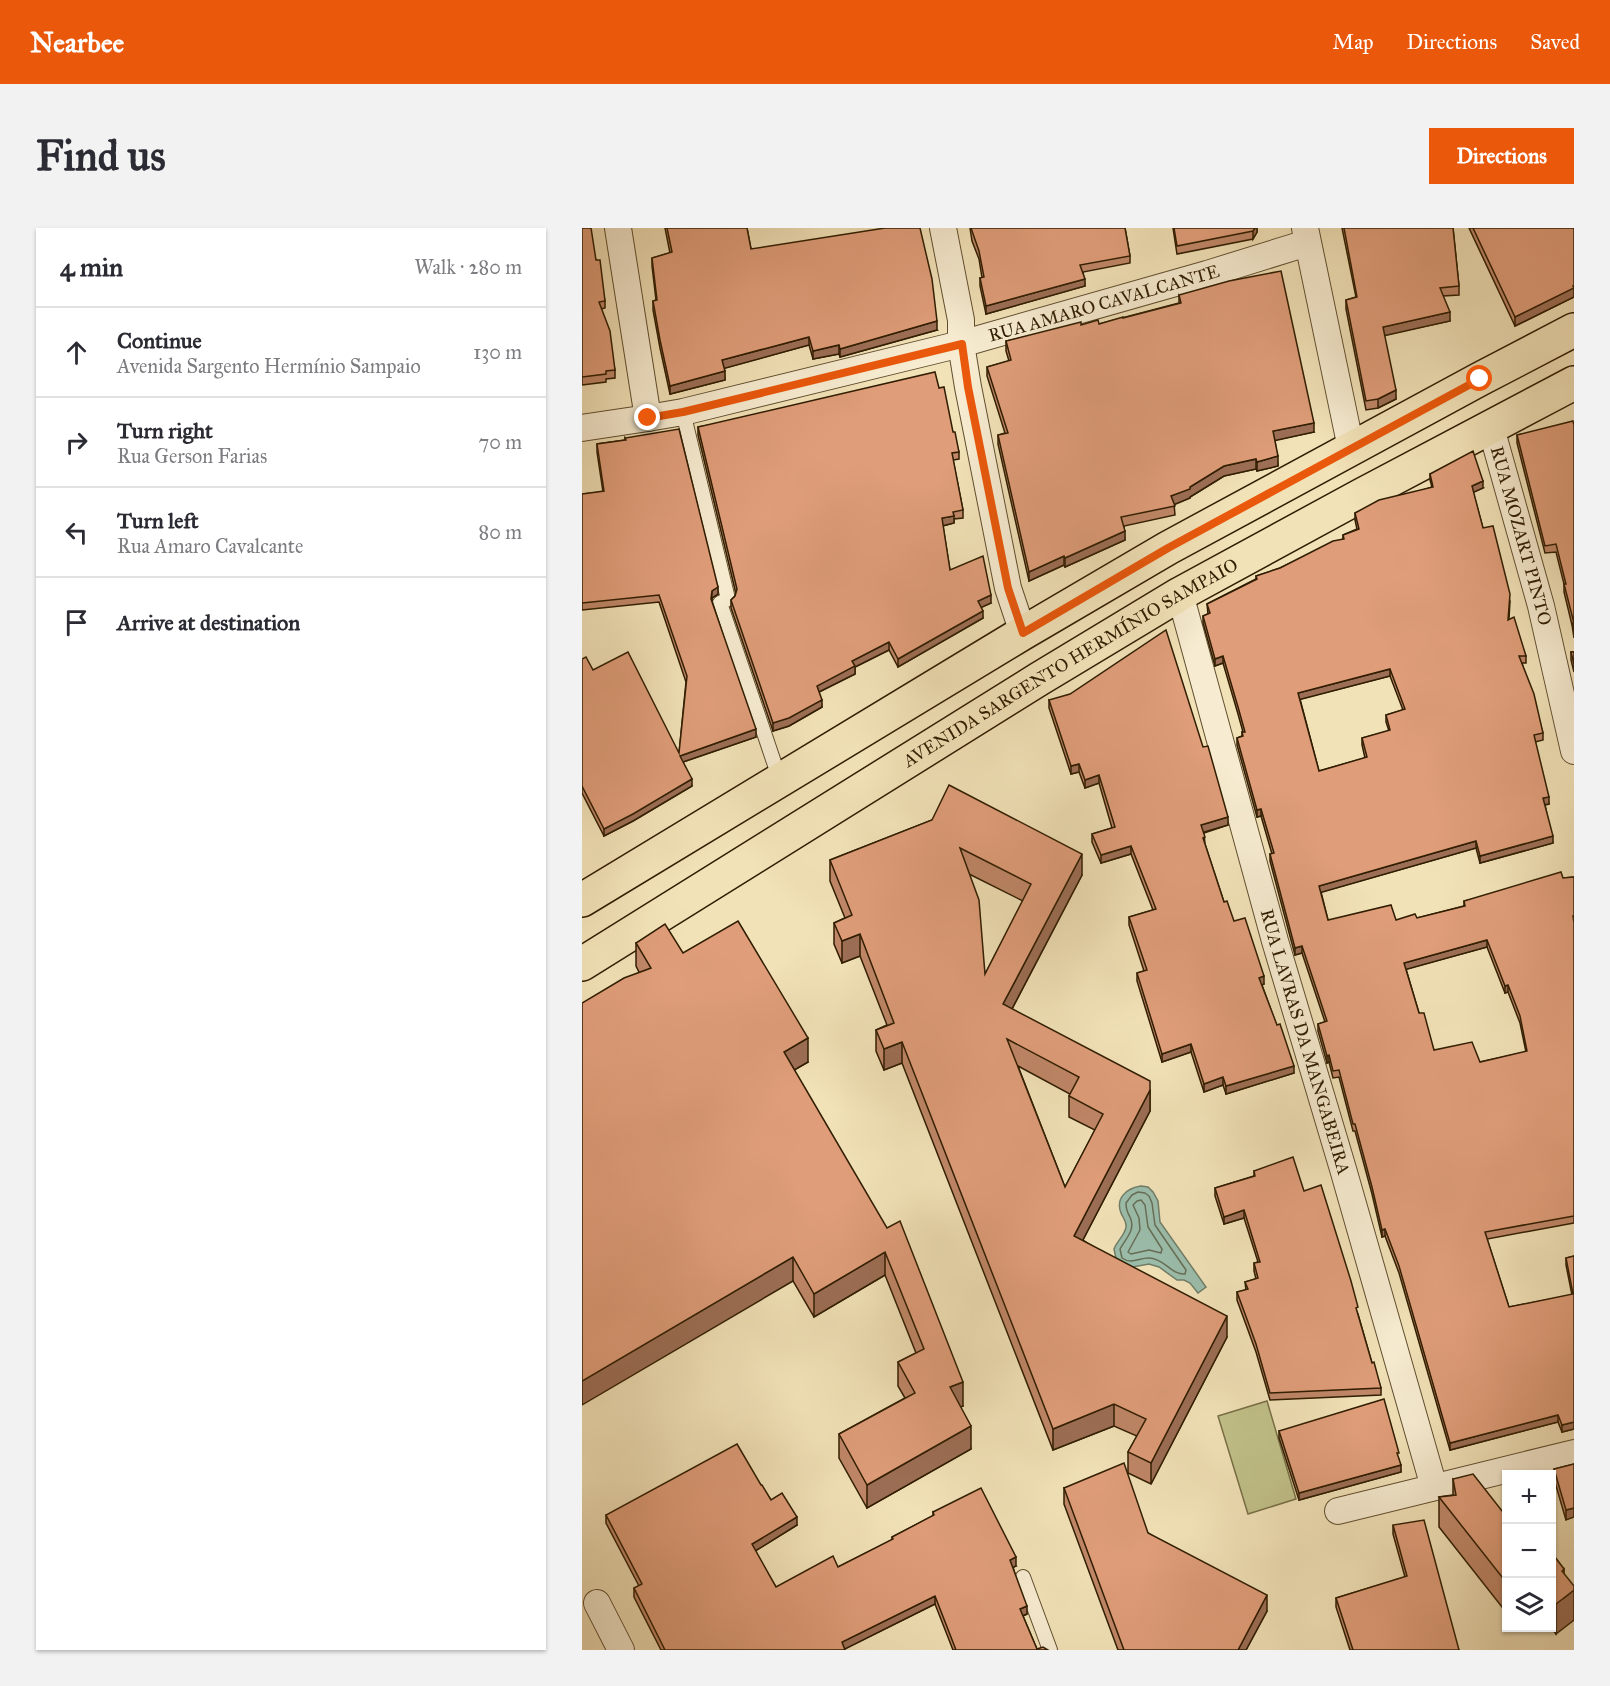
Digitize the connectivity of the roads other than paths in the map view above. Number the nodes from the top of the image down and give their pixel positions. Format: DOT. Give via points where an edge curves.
graph roads {
  1 [pos="618,228"];
  2 [pos="943,228"];
  3 [pos="1306,235"];
  4 [pos="1574,330"];
  5 [pos="962,344"];
  6 [pos="1574,383"];
  7 [pos="683,412"];
  8 [pos="648,418"];
  9 [pos="582,428"];
  10 [pos="1491,428"];
  11 [pos="1352,448"];
  12 [pos="1180,594"];
  13 [pos="1023,633"];
  14 [pos="1574,751"];
  15 [pos="780,780"];
  16 [pos="582,900"];
  17 [pos="582,964"];
  18 [pos="1574,1452"];
  19 [pos="1434,1487"];
  20 [pos="1338,1511"];
  21 [pos="1023,1577"];
  22 [pos="597,1603"];
  23 [pos="621,1650"];
  24 [pos="1050,1650"];
  1 -- 8 [label="street"];
  2 -- 5 [label="street"];
  3 -- 5 [label="street, RUA AMARO CAVALCANTE" via="1207,274"];
  3 -- 11 [label="street"];
  4 -- 11 [label="main road"];
  5 -- 7 [label="street, RUA AMARO CAVALCANTE"];
  5 -- 13 [label="street" via="1008,588"];
  6 -- 10 [label="main road, AVENIDA SARGENTO HERMÍNIO SAMPAIO"];
  7 -- 8 [label="street, RUA AMARO CAVALCANTE"];
  7 -- 15 [label="lane" via="728,599 720,603"];
  8 -- 9 [label="street, RUA AMARO CAVALCANTE"];
  10 -- 12 [label="main road, AVENIDA SARGENTO HERMÍNIO SAMPAIO"];
  10 -- 14 [label="street, RUA MOZART PINTO" via="1540,606"];
  11 -- 13 [label="main road" via="1168,548"];
  12 -- 17 [label="main road, AVENIDA SARGENTO HERMÍNIO SAMPAIO"];
  12 -- 19 [label="street, RUA LAVRAS DA MANGABEIRA" via="1275,941"];
  13 -- 15 [label="main road"];
  15 -- 16 [label="main road"];
  18 -- 19 [label="street"];
  19 -- 20 [label="street"];
  21 -- 24 [label="lane"];
  22 -- 23 [label="street"];
}
